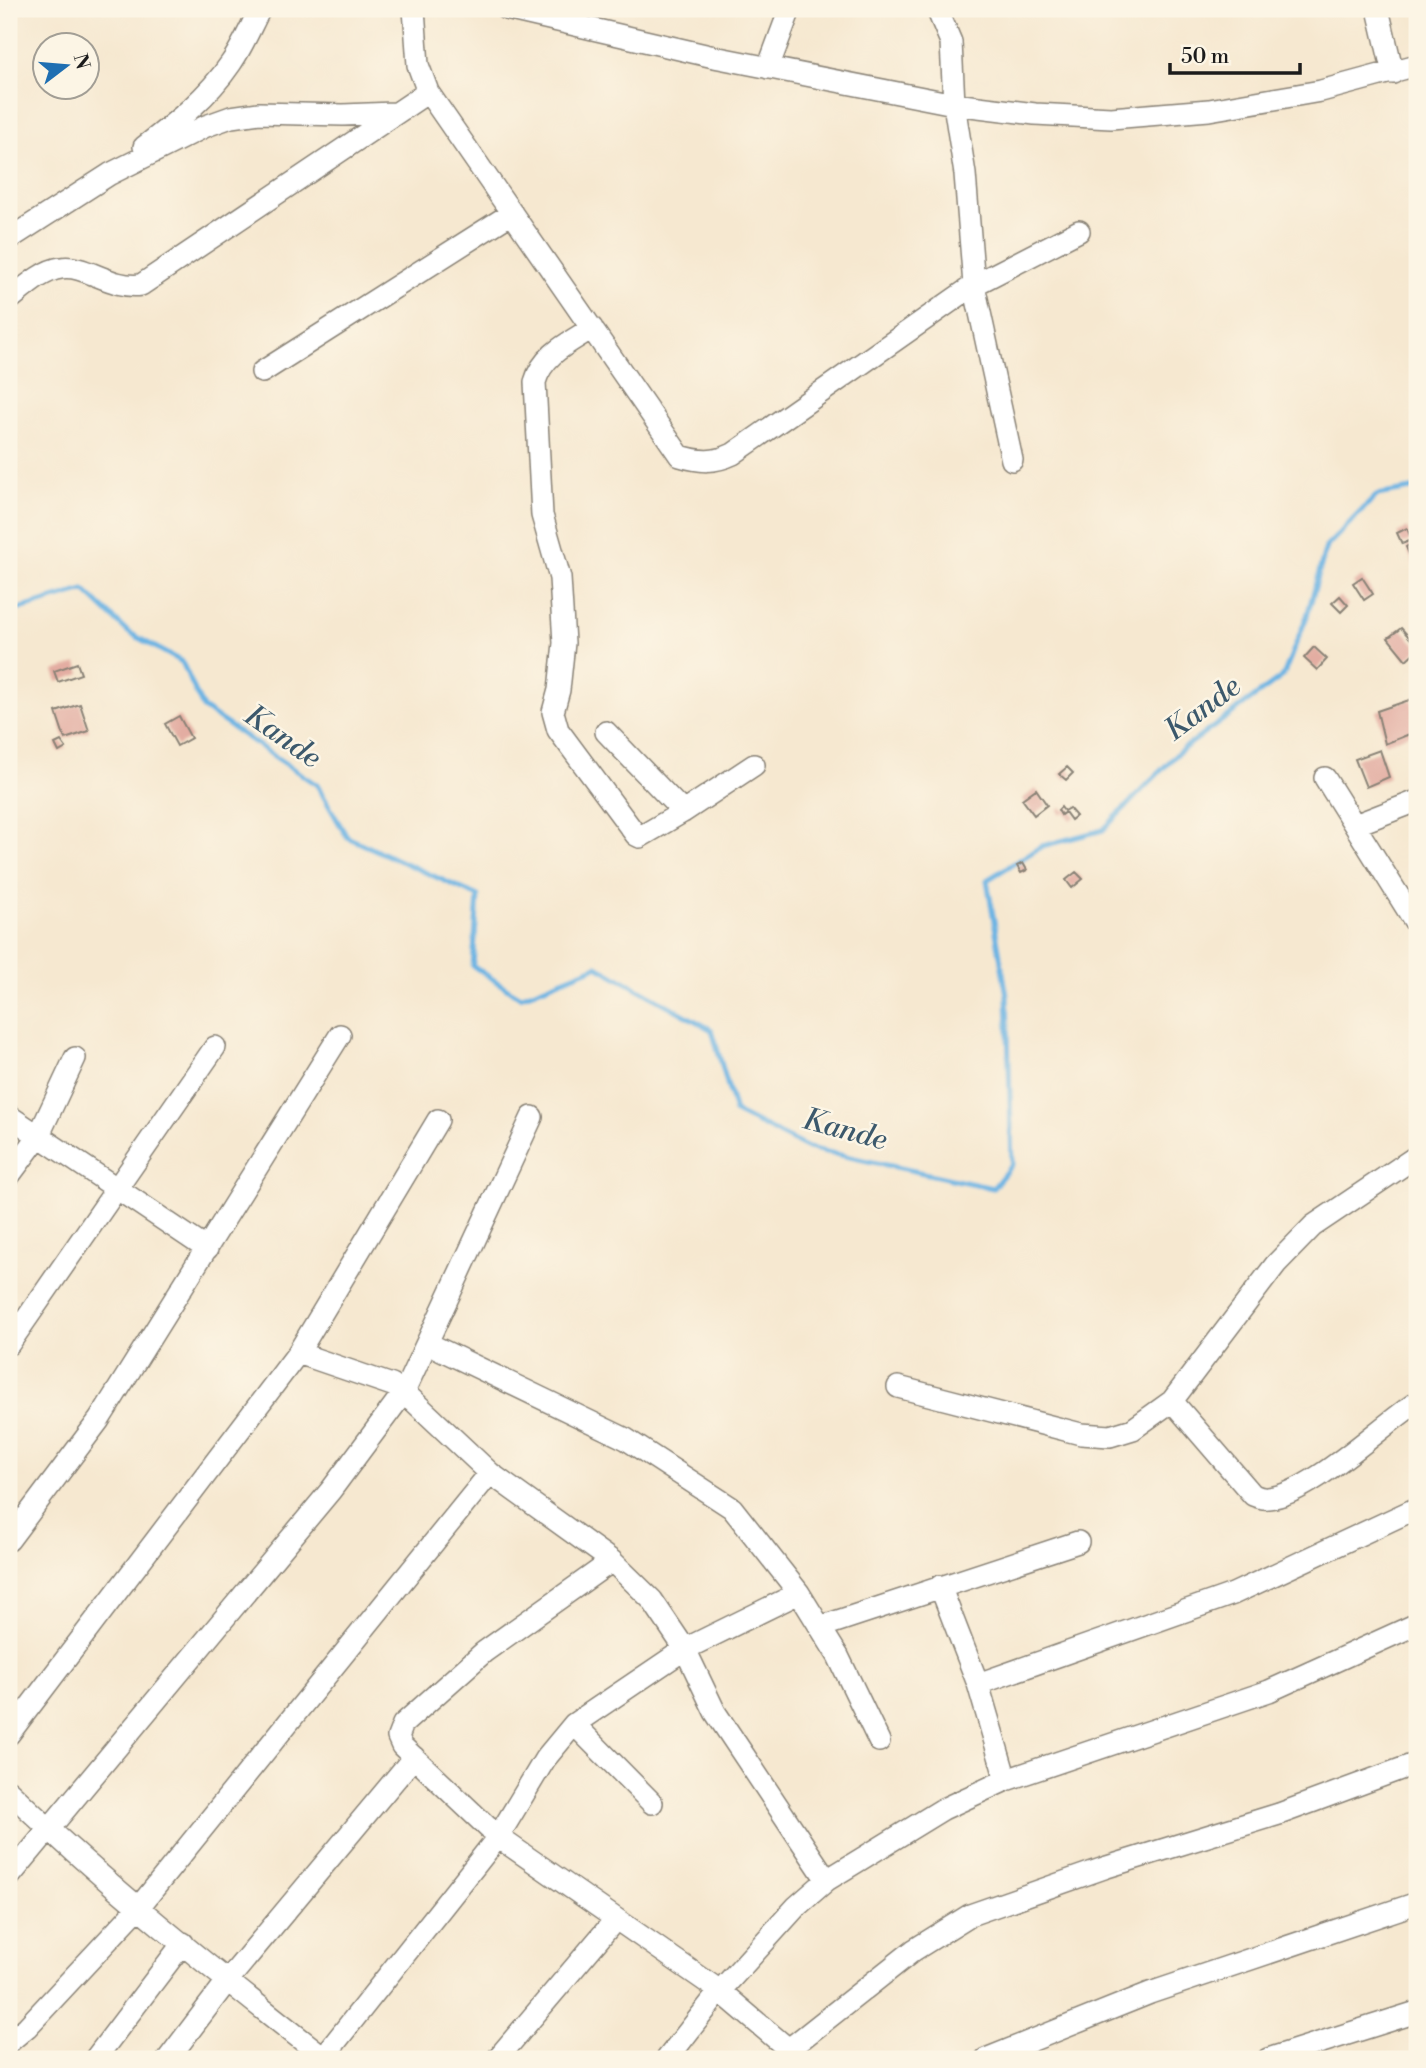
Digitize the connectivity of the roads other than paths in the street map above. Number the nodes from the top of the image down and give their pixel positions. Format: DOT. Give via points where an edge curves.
graph roads {
  1 [pos="260,9"];
  2 [pos="414,9"];
  3 [pos="506,9"];
  4 [pos="790,9"];
  5 [pos="937,9"];
  6 [pos="1378,9"];
  7 [pos="1417,65"];
  8 [pos="768,68"];
  9 [pos="1393,72"];
  10 [pos="428,92"];
  11 [pos="954,104"];
  12 [pos="395,113"];
  13 [pos="110,174"];
  14 [pos="512,213"];
  15 [pos="1079,231"];
  16 [pos="9,239"];
  17 [pos="974,285"];
  18 [pos="9,300"];
  19 [pos="592,328"];
  20 [pos="262,372"];
  21 [pos="1012,460"];
  22 [pos="606,732"];
  23 [pos="754,765"];
  24 [pos="1325,778"];
  25 [pos="1417,801"];
  26 [pos="683,812"];
  27 [pos="1355,825"];
  28 [pos="1416,919"];
  29 [pos="340,1035"];
  30 [pos="215,1047"];
  31 [pos="75,1058"];
  32 [pos="9,1116"];
  33 [pos="532,1117"];
  34 [pos="438,1120"];
  35 [pos="38,1137"];
  36 [pos="1417,1156"];
  37 [pos="9,1176"];
  38 [pos="115,1188"];
  39 [pos="207,1249"];
  40 [pos="9,1343"];
  41 [pos="427,1343"];
  42 [pos="298,1353"];
  43 [pos="898,1387"];
  44 [pos="404,1392"];
  45 [pos="1172,1401"];
  46 [pos="1417,1402"];
  47 [pos="490,1473"];
  48 [pos="1417,1508"];
  49 [pos="9,1540"];
  50 [pos="1078,1542"];
  51 [pos="611,1561"];
  52 [pos="940,1586"];
  53 [pos="799,1593"];
  54 [pos="1417,1624"];
  55 [pos="820,1627"];
  56 [pos="685,1649"];
  57 [pos="978,1684"];
  58 [pos="574,1724"];
  59 [pos="9,1734"];
  60 [pos="879,1741"];
  61 [pos="414,1757"];
  62 [pos="1417,1763"];
  63 [pos="1006,1780"];
  64 [pos="9,1791"];
  65 [pos="652,1803"];
  66 [pos="49,1830"];
  67 [pos="498,1837"];
  68 [pos="9,1877"];
  69 [pos="827,1880"];
  70 [pos="1417,1903"];
  71 [pos="139,1906"];
  72 [pos="615,1920"];
  73 [pos="183,1943"];
  74 [pos="228,1980"];
  75 [pos="720,1992"];
  76 [pos="1417,2012"];
  77 [pos="9,2042"];
  78 [pos="794,2054"];
  79 [pos="95,2059"];
  80 [pos="168,2059"];
  81 [pos="324,2059"];
  82 [pos="497,2059"];
  83 [pos="667,2059"];
  84 [pos="986,2059"];
  85 [pos="1268,2059"];
  1 -- 13 [label="street" via="232,62 210,90"];
  2 -- 10 [label="street" via="418,65"];
  3 -- 8 [label="street"];
  4 -- 8 [label="street"];
  5 -- 11 [label="street" via="951,42"];
  6 -- 9 [label="street"];
  7 -- 9 [label="street"];
  8 -- 11 [label="street"];
  9 -- 11 [label="street" via="1321,91 1209,110 1111,118"];
  10 -- 12 [label="street"];
  10 -- 14 [label="street"];
  11 -- 17 [label="street"];
  12 -- 13 [label="street" via="231,117"];
  12 -- 18 [label="street" via="141,285 128,287 60,268"];
  13 -- 16 [label="street"];
  14 -- 19 [label="street"];
  14 -- 20 [label="street"];
  15 -- 17 [label="street"];
  17 -- 19 [label="street" via="733,454 700,463 680,456"];
  17 -- 21 [label="street"];
  19 -- 26 [label="street" via="553,353 538,370 535,382 542,515 560,579 564,643 553,712 558,730 636,835 643,836"];
  22 -- 26 [label="street"];
  23 -- 26 [label="street"];
  24 -- 27 [label="street"];
  25 -- 27 [label="street"];
  27 -- 28 [label="street"];
  29 -- 39 [label="street"];
  30 -- 38 [label="street"];
  31 -- 35 [label="street"];
  32 -- 35 [label="street"];
  33 -- 41 [label="street"];
  34 -- 42 [label="street"];
  35 -- 37 [label="street"];
  35 -- 38 [label="street"];
  36 -- 45 [label="street" via="1314,1226 1276,1264"];
  38 -- 39 [label="street"];
  38 -- 40 [label="street"];
  39 -- 49 [label="street" via="99,1420"];
  41 -- 44 [label="street"];
  41 -- 53 [label="street" via="626,1439 732,1508"];
  42 -- 44 [label="street"];
  42 -- 59 [label="street"];
  43 -- 45 [label="street" via="1082,1434 1110,1436 1133,1429"];
  44 -- 47 [label="street"];
  44 -- 66 [label="street" via="331,1490"];
  45 -- 46 [label="street" via="1253,1495 1265,1499 1314,1480"];
  47 -- 51 [label="street"];
  47 -- 71 [label="street"];
  48 -- 57 [label="street" via="1233,1594"];
  50 -- 52 [label="street"];
  51 -- 56 [label="street" via="652,1600"];
  51 -- 61 [label="street" via="484,1652 403,1724 398,1737"];
  52 -- 55 [label="street"];
  52 -- 57 [label="street"];
  53 -- 55 [label="street"];
  53 -- 56 [label="street"];
  54 -- 63 [label="street" via="1269,1691"];
  55 -- 60 [label="street"];
  56 -- 58 [label="street"];
  56 -- 69 [label="street" via="716,1712"];
  57 -- 63 [label="street"];
  58 -- 65 [label="street"];
  58 -- 67 [label="street" via="545,1759"];
  61 -- 67 [label="street"];
  61 -- 74 [label="street"];
  62 -- 78 [label="street" via="1279,1814 970,1915 914,1950"];
  63 -- 69 [label="street" via="943,1809"];
  64 -- 66 [label="street"];
  66 -- 68 [label="street"];
  66 -- 71 [label="street"];
  67 -- 72 [label="street"];
  67 -- 81 [label="street"];
  69 -- 75 [label="street" via="796,1907"];
  70 -- 84 [label="street" via="1150,1993"];
  71 -- 73 [label="street"];
  71 -- 77 [label="street"];
  72 -- 75 [label="street"];
  72 -- 82 [label="street"];
  73 -- 74 [label="street"];
  73 -- 79 [label="street"];
  74 -- 80 [label="street"];
  74 -- 81 [label="street"];
  75 -- 78 [label="street"];
  75 -- 83 [label="street"];
  76 -- 85 [label="street"];
}
